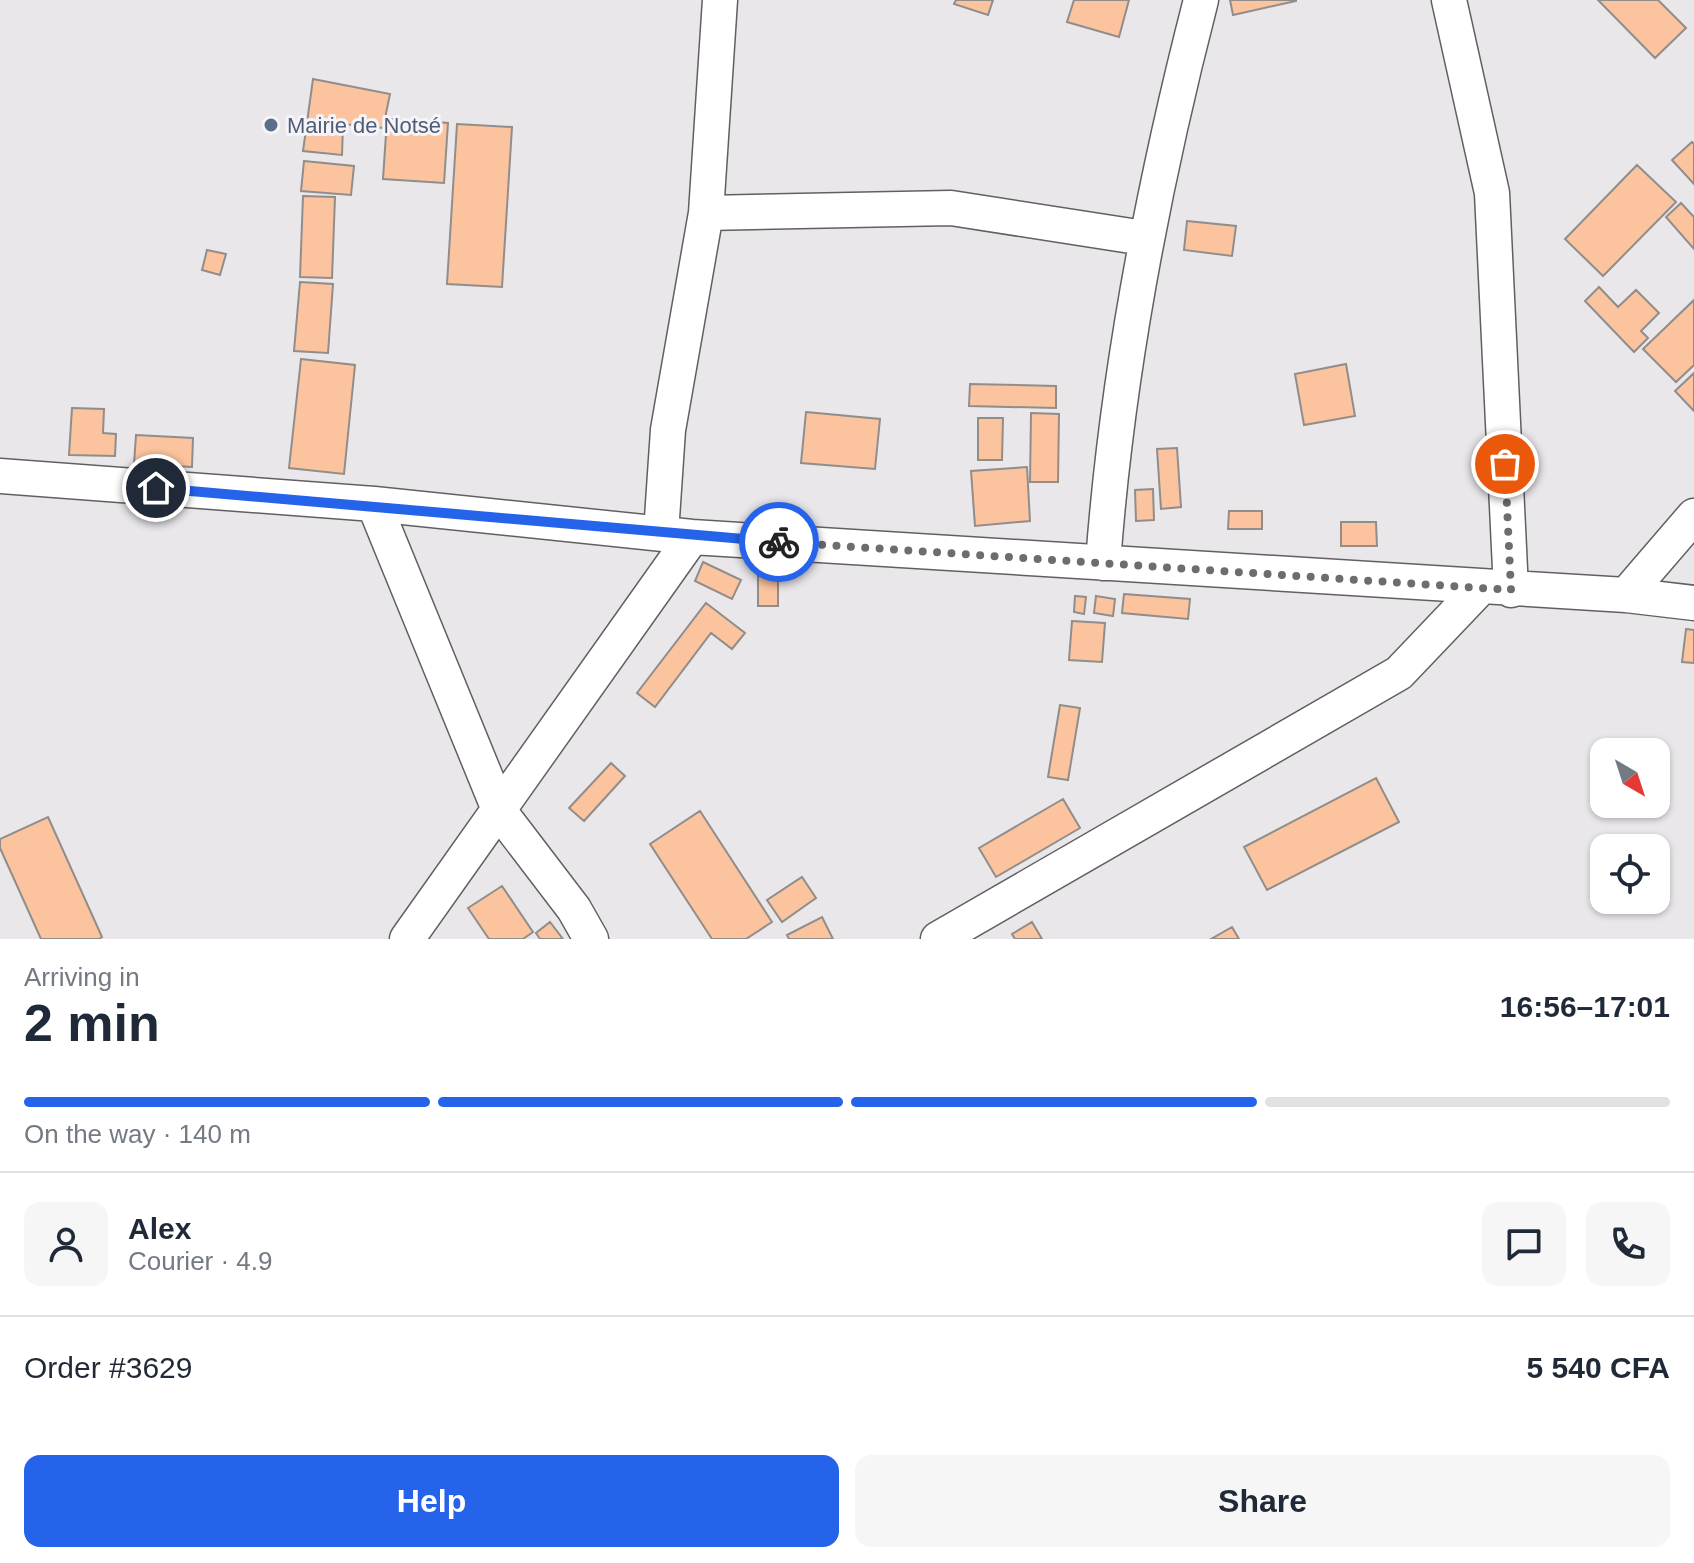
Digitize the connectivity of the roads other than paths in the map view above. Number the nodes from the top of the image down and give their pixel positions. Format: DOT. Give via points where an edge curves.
graph roads {
  1 [pos="720,0"];
  2 [pos="1201,0"];
  3 [pos="1449,0"];
  4 [pos="706,213"];
  5 [pos="1144,238"];
  6 [pos="0,476"];
  7 [pos="374,504"];
  8 [pos="1694,516"];
  9 [pos="676,535"];
  10 [pos="1103,563"];
  11 [pos="1495,589"];
  12 [pos="1626,595"];
  13 [pos="1694,603"];
  14 [pos="500,812"];
  15 [pos="407,939"];
  16 [pos="591,939"];
  17 [pos="938,939"];
  1 -- 4 [label="street"];
  2 -- 5 [label="street"];
  3 -- 11 [label="street" via="1492,193"];
  4 -- 5 [label="street" via="951,208"];
  4 -- 9 [label="street" via="668,430"];
  5 -- 10 [label="street" via="1111,447"];
  6 -- 7 [label="street"];
  7 -- 9 [label="street"];
  7 -- 14 [label="street"];
  8 -- 12 [label="street"];
  9 -- 10 [label="street"];
  9 -- 14 [label="street"];
  10 -- 11 [label="street"];
  11 -- 12 [label="street"];
  11 -- 17 [label="street" via="1399,673"];
  12 -- 13 [label="street"];
  14 -- 15 [label="street"];
  14 -- 16 [label="street"];
}
